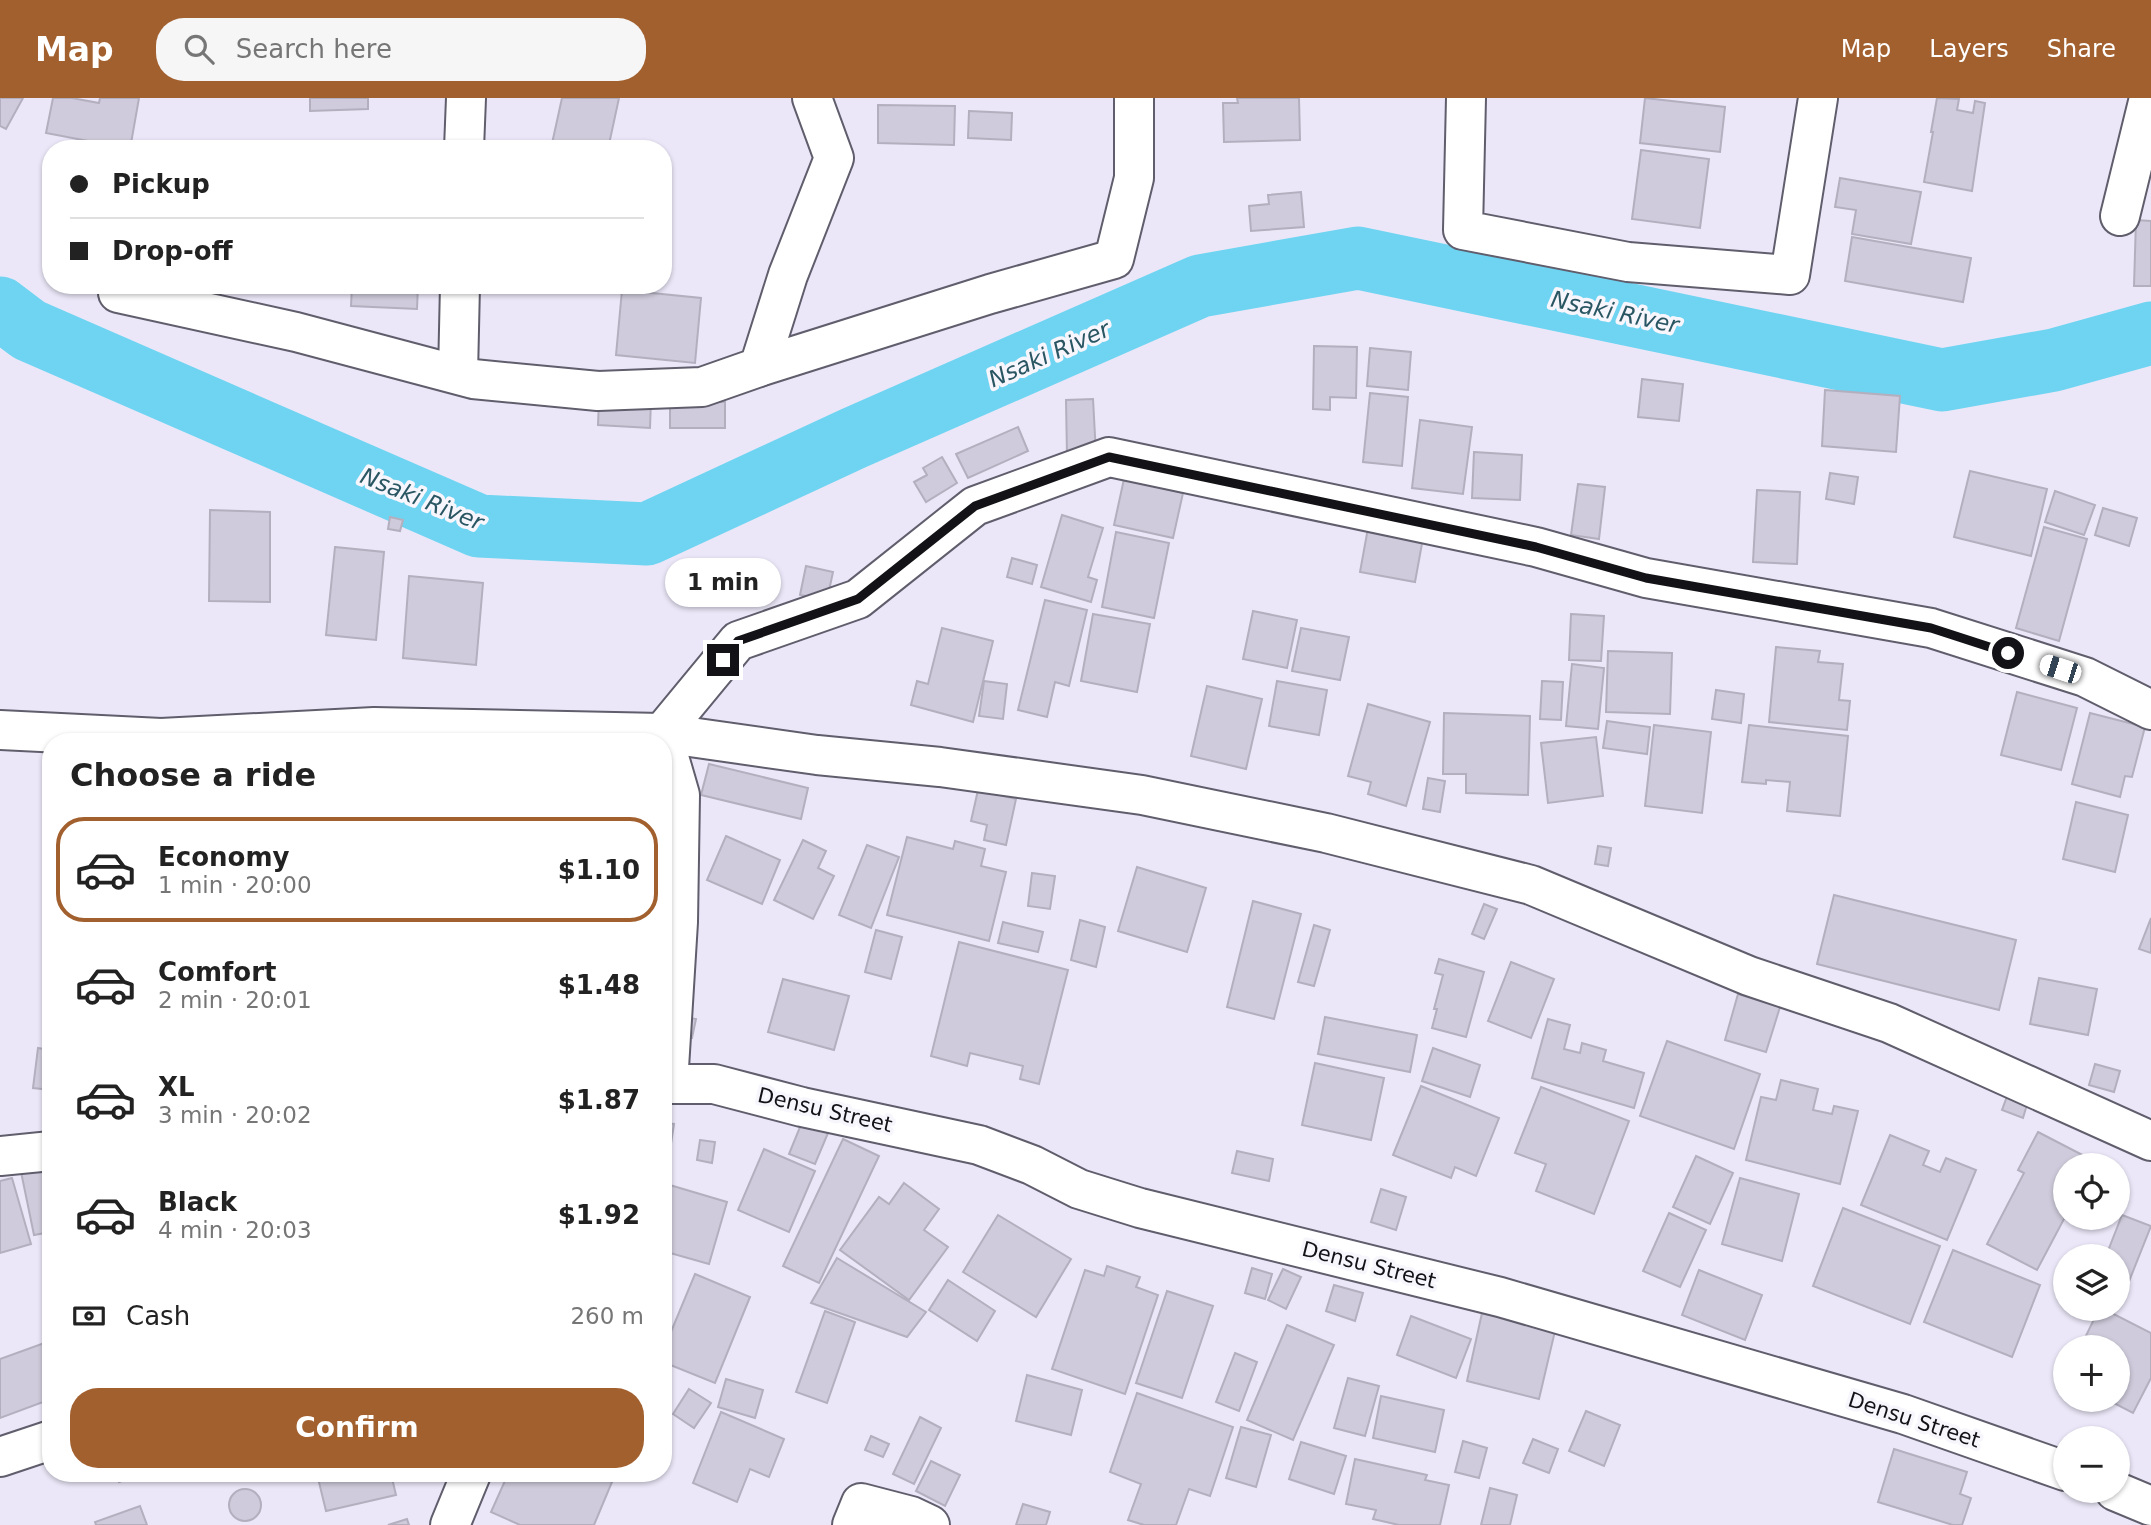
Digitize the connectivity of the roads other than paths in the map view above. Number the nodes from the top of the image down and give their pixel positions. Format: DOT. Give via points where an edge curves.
graph roads {
  1 [pos="466,98"];
  2 [pos="812,98"];
  3 [pos="1134,98"];
  4 [pos="1466,98"];
  5 [pos="1818,98"];
  6 [pos="2149,98"];
  7 [pos="464,140"];
  8 [pos="2120,216"];
  9 [pos="123,294"];
  10 [pos="460,294"];
  11 [pos="759,367"];
  12 [pos="458,374"];
  13 [pos="2151,710"];
  14 [pos="0,730"];
  15 [pos="60,733"];
  16 [pos="258,733"];
  17 [pos="662,733"];
  18 [pos="672,734"];
  19 [pos="672,767"];
  20 [pos="672,1004"];
  21 [pos="672,1085"];
  22 [pos="2151,1141"];
  23 [pos="42,1153"];
  24 [pos="0,1157"];
  25 [pos="42,1443"];
  26 [pos="0,1457"];
  27 [pos="2053,1467"];
  28 [pos="468,1482"];
  29 [pos="2130,1497"];
  30 [pos="2150,1505"];
  31 [pos="450,1525"];
  32 [pos="852,1525"];
  33 [pos="930,1525"];
  1 -- 7 [label="street"];
  2 -- 11 [label="street" via="834,158 788,275"];
  3 -- 11 [label="street" via="1134,178 1114,259"];
  4 -- 5 [label="street" via="1463,230 1628,262 1790,275"];
  6 -- 8 [label="street"];
  9 -- 12 [label="street"];
  10 -- 12 [label="street"];
  11 -- 12 [label="street" via="702,387 598,391"];
  13 -- 17 [label="street" via="2085,677 1931,628 1646,578 1536,547 1109,457 975,506 858,599 738,641"];
  14 -- 15 [label="street"];
  16 -- 17 [label="street" via="374,727"];
  18 -- 22 [label="street" via="1142,795 1326,833 1531,885 1749,976 1889,1023"];
  19 -- 20 [label="street" via="680,795"];
  21 -- 27 [label="street, Densu Street" via="713,1084 979,1145 1079,1189 1140,1208 1525,1304 1903,1414"];
  23 -- 24 [label="street"];
  25 -- 26 [label="street"];
  28 -- 31 [label="street"];
  29 -- 30 [label="street"];
  32 -- 33 [label="street" via="860,1503"];
}
